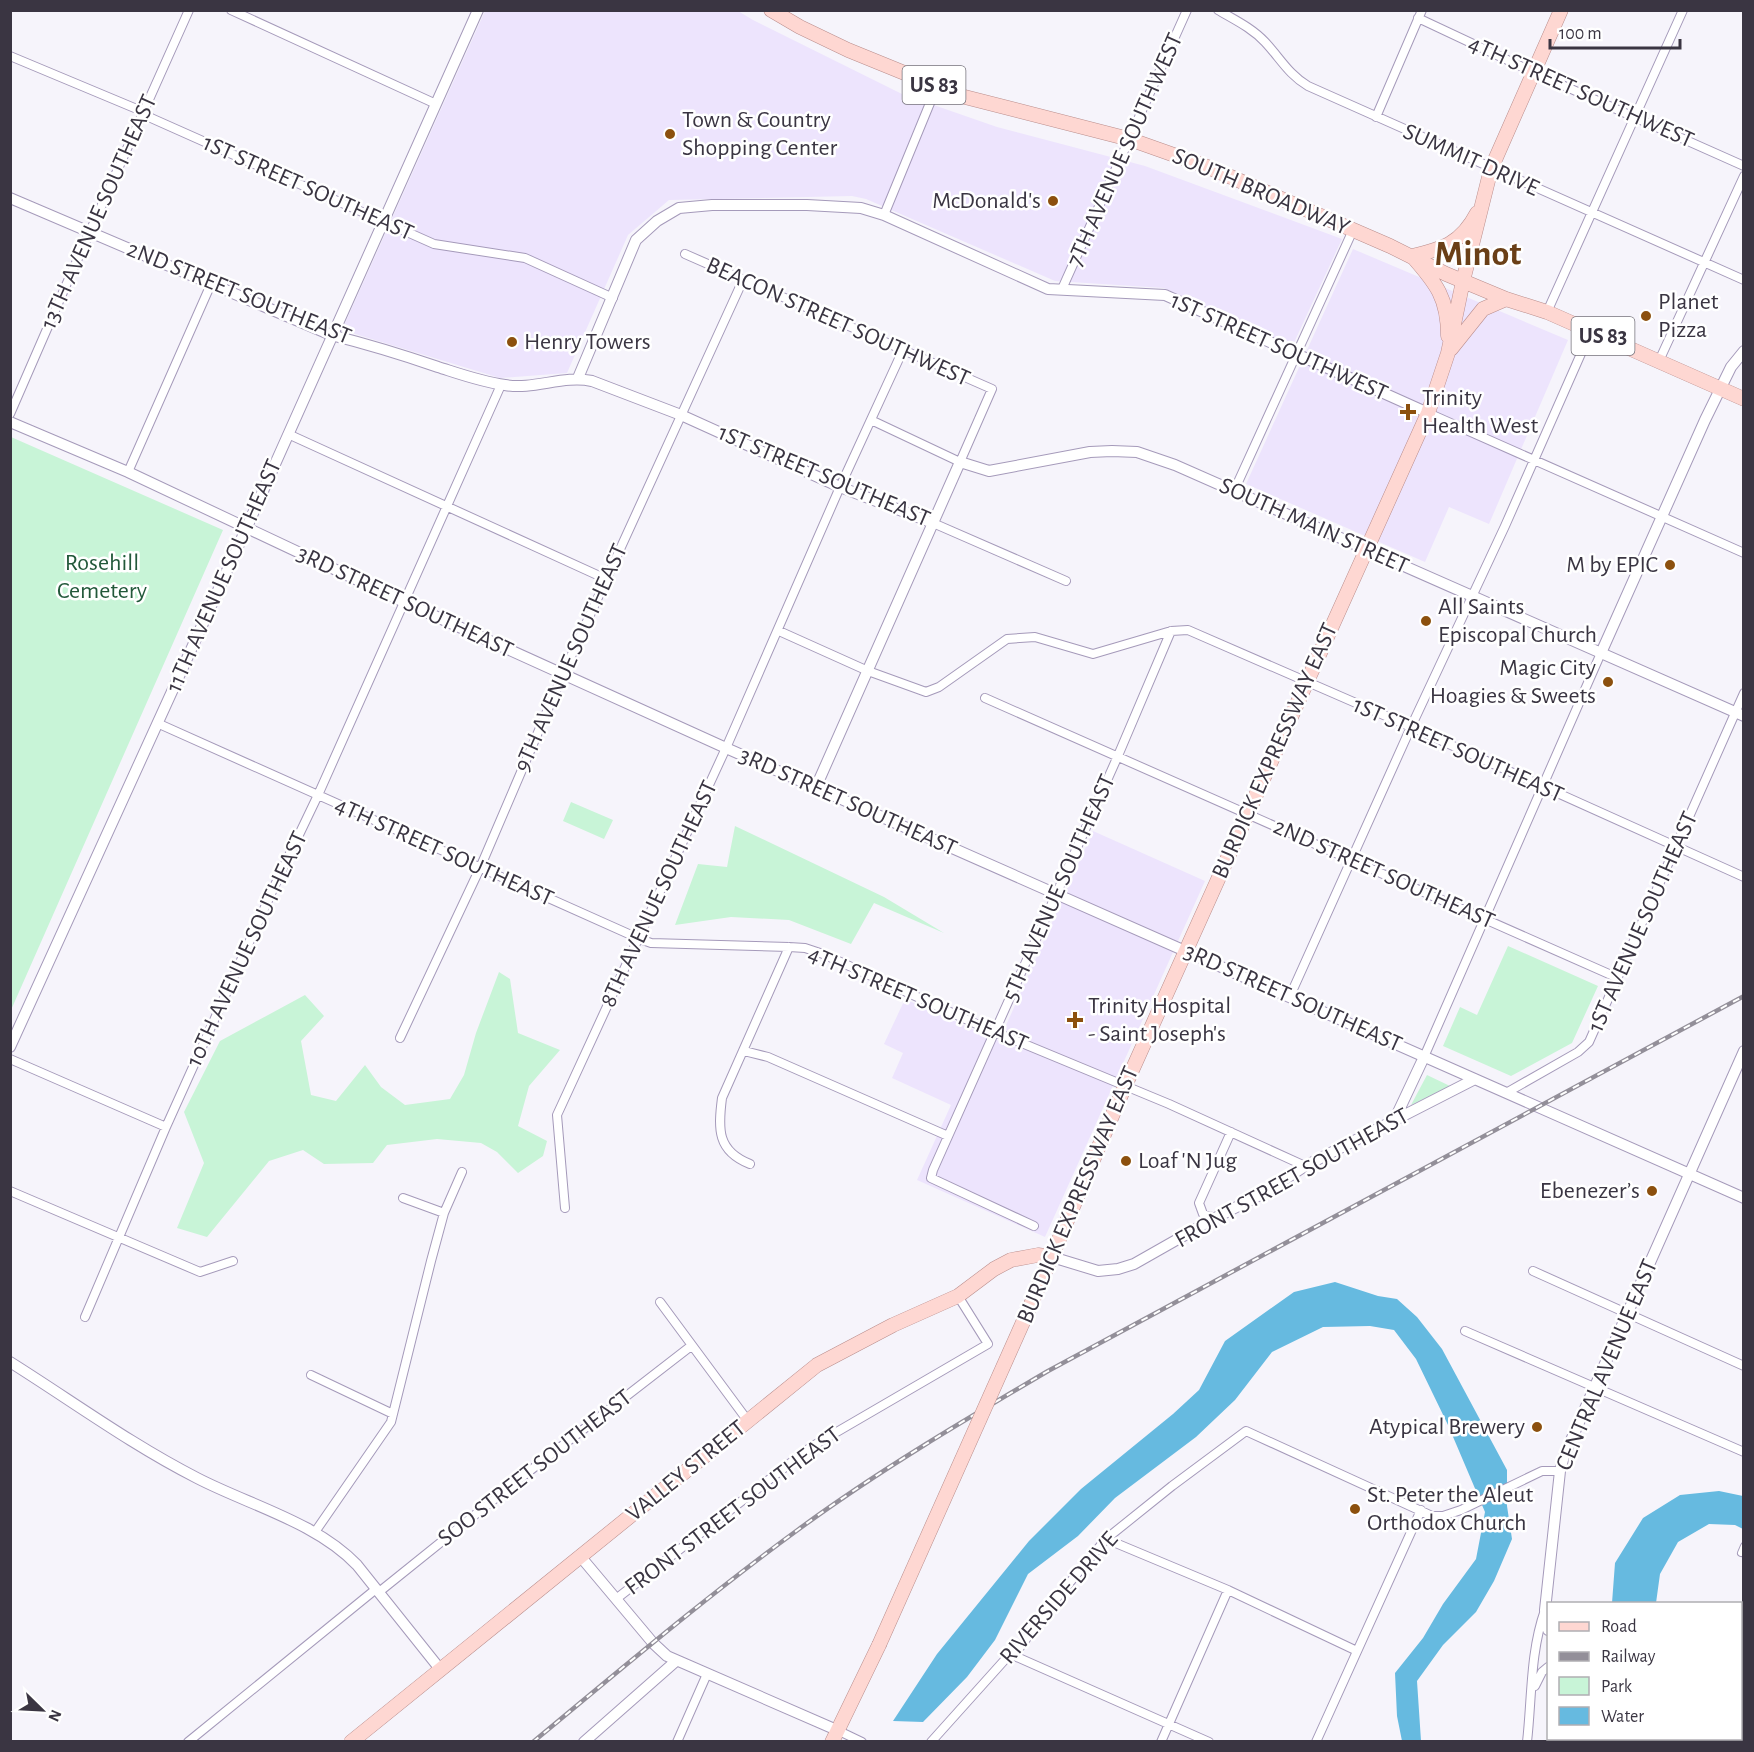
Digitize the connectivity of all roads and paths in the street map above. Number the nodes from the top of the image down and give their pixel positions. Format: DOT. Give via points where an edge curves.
graph roads {
  1 [pos="189,10"];
  2 [pos="231,10"];
  3 [pos="478,10"];
  4 [pos="1187,10"];
  5 [pos="1218,10"];
  6 [pos="1561,10"];
  7 [pos="1683,10"];
  8 [pos="771,11"];
  9 [pos="1420,14"];
  10 [pos="10,56"];
  11 [pos="1533,72"];
  12 [pos="937,86"];
  13 [pos="436,104"];
  14 [pos="144,111"];
  15 [pos="1376,117"];
  16 [pos="1635,117"];
  17 [pos="1129,139"];
  18 [pos="1743,166"];
  19 [pos="1491,169"];
  20 [pos="1743,176"];
  21 [pos="10,198"];
  22 [pos="1482,202"];
  23 [pos="1591,213"];
  24 [pos="884,215"];
  25 [pos="382,221"];
  26 [pos="1353,230"];
  27 [pos="89,233"];
  28 [pos="685,254"];
  29 [pos="1412,256"];
  30 [pos="1704,263"];
  31 [pos="743,280"];
  32 [pos="1743,280"];
  33 [pos="1463,281"];
  34 [pos="211,285"];
  35 [pos="1062,289"];
  36 [pos="613,298"];
  37 [pos="1506,299"];
  38 [pos="1547,312"];
  39 [pos="1591,331"];
  40 [pos="331,335"];
  41 [pos="903,350"];
  42 [pos="1743,351"];
  43 [pos="1448,353"];
  44 [pos="1296,355"];
  45 [pos="1659,361"];
  46 [pos="578,378"];
  47 [pos="501,385"];
  48 [pos="1721,388"];
  49 [pos="1743,399"];
  50 [pos="1428,413"];
  51 [pos="10,414"];
  52 [pos="681,415"];
  53 [pos="871,420"];
  54 [pos="10,422"];
  55 [pos="288,434"];
  56 [pos="1534,460"];
  57 [pos="960,462"];
  58 [pos="128,472"];
  59 [pos="840,487"];
  60 [pos="1234,491"];
  61 [pos="446,507"];
  62 [pos="1662,516"];
  63 [pos="933,523"];
  64 [pos="246,528"];
  65 [pos="1366,549"];
  66 [pos="1743,553"];
  67 [pos="606,579"];
  68 [pos="1066,581"];
  69 [pos="1473,596"];
  70 [pos="404,602"];
  71 [pos="779,631"];
  72 [pos="1171,631"];
  73 [pos="1601,652"];
  74 [pos="868,671"];
  75 [pos="563,674"];
  76 [pos="1306,682"];
  77 [pos="1743,693"];
  78 [pos="985,698"];
  79 [pos="1739,714"];
  80 [pos="157,723"];
  81 [pos="1411,727"];
  82 [pos="726,748"];
  83 [pos="1117,758"];
  84 [pos="816,787"];
  85 [pos="1542,787"];
  86 [pos="318,795"];
  87 [pos="1247,813"];
  88 [pos="1676,848"];
  89 [pos="1351,861"];
  90 [pos="480,868"];
  91 [pos="1743,877"];
  92 [pos="1056,893"];
  93 [pos="1484,919"];
  94 [pos="640,939"];
  95 [pos="789,947"];
  96 [pos="1185,951"];
  97 [pos="1618,978"];
  98 [pos="1290,996"];
  99 [pos="995,1032"];
  100 [pos="400,1038"];
  101 [pos="10,1047"];
  102 [pos="744,1051"];
  103 [pos="1743,1051"];
  104 [pos="1424,1056"];
  105 [pos="10,1059"];
  106 [pos="1475,1079"];
  107 [pos="1125,1086"];
  108 [pos="1506,1093"];
  109 [pos="1393,1123"];
  110 [pos="166,1127"];
  111 [pos="1232,1132"];
  112 [pos="948,1136"];
  113 [pos="750,1164"];
  114 [pos="1305,1166"];
  115 [pos="462,1172"];
  116 [pos="1689,1174"];
  117 [pos="10,1191"];
  118 [pos="403,1198"];
  119 [pos="1743,1198"];
  120 [pos="565,1208"];
  121 [pos="444,1213"];
  122 [pos="1215,1218"];
  123 [pos="1034,1226"];
  124 [pos="119,1238"];
  125 [pos="1052,1257"];
  126 [pos="233,1261"];
  127 [pos="1533,1271"];
  128 [pos="958,1296"];
  129 [pos="660,1302"];
  130 [pos="1627,1314"];
  131 [pos="86,1317"];
  132 [pos="1465,1330"];
  133 [pos="691,1346"];
  134 [pos="10,1362"];
  135 [pos="1743,1366"];
  136 [pos="311,1375"];
  137 [pos="1594,1387"];
  138 [pos="393,1414"];
  139 [pos="748,1421"];
  140 [pos="1743,1452"];
  141 [pos="1560,1470"];
  142 [pos="1421,1510"];
  143 [pos="315,1532"];
  144 [pos="1106,1539"];
  145 [pos="580,1556"];
  146 [pos="378,1590"];
  147 [pos="1228,1590"];
  148 [pos="616,1599"];
  149 [pos="1545,1610"];
  150 [pos="1547,1623"];
  151 [pos="1357,1651"];
  152 [pos="1010,1654"];
  153 [pos="676,1661"];
  154 [pos="1547,1668"];
  155 [pos="440,1669"];
  156 [pos="707,1674"];
  157 [pos="1532,1695"];
  158 [pos="1169,1724"];
  159 [pos="835,1736"];
  160 [pos="188,1742"];
  161 [pos="351,1742"];
  162 [pos="584,1742"];
  163 [pos="677,1742"];
  164 [pos="862,1742"];
  165 [pos="931,1742"];
  166 [pos="1161,1742"];
  167 [pos="1209,1742"];
  168 [pos="1316,1742"];
  169 [pos="1527,1742"];
  1 -- 14 [label="street, 13TH AVENUE SOUTHEAST"];
  2 -- 13 [label="street"];
  3 -- 13 [label="street, 11TH AVENUE SOUTHEAST"];
  4 -- 17 [label="street, 7TH AVENUE SOUTHWEST"];
  5 -- 15 [label="street, SUMMIT DRIVE" via="1257,34 1300,81"];
  6 -- 11 [label="main road"];
  7 -- 16 [label="street"];
  8 -- 12 [label="main road, SOUTH BROADWAY / US 83" via="848,50"];
  9 -- 11 [label="street, 4TH STREET SOUTHWEST"];
  9 -- 15 [label="street"];
  10 -- 14 [label="street, 1ST STREET SOUTHEAST"];
  11 -- 16 [label="street, 4TH STREET SOUTHWEST"];
  11 -- 19 [label="main road"];
  12 -- 17 [label="main road, SOUTH BROADWAY / US 83" via="961,96"];
  12 -- 24 [label="street"];
  13 -- 25 [label="street, 11TH AVENUE SOUTHEAST"];
  14 -- 25 [label="street, 1ST STREET SOUTHEAST" via="151,118"];
  14 -- 27 [label="street, 13TH AVENUE SOUTHEAST"];
  15 -- 19 [label="street, SUMMIT DRIVE"];
  16 -- 18 [label="street, 4TH STREET SOUTHWEST"];
  16 -- 23 [label="street"];
  17 -- 26 [label="main road, SOUTH BROADWAY / US 83" via="1209,167"];
  17 -- 35 [label="street, 7TH AVENUE SOUTHWEST"];
  19 -- 22 [label="main road"];
  19 -- 23 [label="street, SUMMIT DRIVE"];
  20 -- 30 [label="street"];
  21 -- 27 [label="street, 2ND STREET SOUTHEAST"];
  22 -- 29 [label="main road" via="1475,217 1451,243"];
  22 -- 33 [label="main road"];
  23 -- 30 [label="street, SUMMIT DRIVE"];
  23 -- 38 [label="street"];
  24 -- 35 [label="street, 1ST STREET SOUTHWEST" via="1048,288"];
  24 -- 36 [label="street, 1ST STREET SOUTHWEST" via="861,208 807,205 679,208 636,240"];
  25 -- 36 [label="street, 1ST STREET SOUTHEAST" via="434,244 525,258"];
  25 -- 40 [label="street, 11TH AVENUE SOUTHEAST"];
  26 -- 29 [label="main road, SOUTH BROADWAY / US 83"];
  26 -- 44 [label="street"];
  27 -- 34 [label="street, 2ND STREET SOUTHEAST"];
  27 -- 51 [label="street, 13TH AVENUE SOUTHEAST"];
  28 -- 31 [label="street, BEACON STREET SOUTHWEST"];
  29 -- 33 [label="main road, SOUTH BROADWAY / US 83"];
  29 -- 43 [label="main road" via="1442,296"];
  30 -- 32 [label="street, SUMMIT DRIVE"];
  30 -- 45 [label="street"];
  31 -- 41 [label="street, BEACON STREET SOUTHWEST"];
  31 -- 52 [label="street, 9TH AVENUE SOUTHEAST"];
  33 -- 37 [label="main road, SOUTH BROADWAY / US 83"];
  33 -- 43 [label="main road"];
  34 -- 40 [label="street, 2ND STREET SOUTHEAST"];
  34 -- 58 [label="street"];
  35 -- 44 [label="street, 1ST STREET SOUTHWEST" via="1165,296"];
  36 -- 46 [label="street, 1ST STREET SOUTHWEST"];
  37 -- 38 [label="main road, SOUTH BROADWAY / US 83"];
  37 -- 43 [label="main road" via="1483,309"];
  38 -- 39 [label="main road, SOUTH BROADWAY / US 83"];
  39 -- 45 [label="main road, SOUTH BROADWAY / US 83"];
  39 -- 56 [label="street"];
  40 -- 47 [label="street, 2ND STREET SOUTHEAST"];
  40 -- 55 [label="street, 11TH AVENUE SOUTHEAST"];
  41 -- 53 [label="street, 8TH AVENUE SOUTHEAST"];
  41 -- 57 [label="street, BEACON STREET SOUTHWEST" via="992,389"];
  42 -- 48 [label="street"];
  43 -- 50 [label="main road, BURDICK EXPRESSWAY EAST"];
  44 -- 50 [label="street, 1ST STREET SOUTHWEST"];
  44 -- 60 [label="street"];
  45 -- 48 [label="main road, SOUTH BROADWAY / US 83"];
  46 -- 47 [label="street, 2ND STREET SOUTHEAST" via="518,387"];
  46 -- 52 [label="street, 1ST STREET SOUTHEAST"];
  47 -- 61 [label="street, 10TH AVENUE SOUTHEAST"];
  48 -- 49 [label="main road, SOUTH BROADWAY / US 83"];
  48 -- 62 [label="street"];
  50 -- 56 [label="street, 1ST STREET SOUTHWEST"];
  50 -- 65 [label="main road, BURDICK EXPRESSWAY EAST"];
  52 -- 59 [label="street, 1ST STREET SOUTHEAST"];
  52 -- 67 [label="street, 9TH AVENUE SOUTHEAST"];
  53 -- 57 [label="street, SOUTH MAIN STREET"];
  53 -- 59 [label="street, 8TH AVENUE SOUTHEAST"];
  54 -- 58 [label="street, 3RD STREET SOUTHEAST"];
  55 -- 61 [label="street"];
  55 -- 64 [label="street, 11TH AVENUE SOUTHEAST"];
  56 -- 62 [label="street, 1ST STREET SOUTHWEST"];
  56 -- 69 [label="street"];
  57 -- 60 [label="street, SOUTH MAIN STREET" via="989,471 1090,452 1137,452"];
  57 -- 63 [label="street"];
  58 -- 64 [label="street, 3RD STREET SOUTHEAST"];
  59 -- 63 [label="street, 1ST STREET SOUTHEAST"];
  59 -- 71 [label="street, 8TH AVENUE SOUTHEAST"];
  60 -- 65 [label="street, SOUTH MAIN STREET"];
  61 -- 67 [label="street"];
  61 -- 70 [label="street, 10TH AVENUE SOUTHEAST"];
  62 -- 66 [label="street, 1ST STREET SOUTHWEST"];
  62 -- 73 [label="street"];
  63 -- 68 [label="street, 1ST STREET SOUTHEAST"];
  63 -- 74 [label="street"];
  64 -- 70 [label="street, 3RD STREET SOUTHEAST"];
  64 -- 80 [label="street, 11TH AVENUE SOUTHEAST"];
  65 -- 69 [label="street, SOUTH MAIN STREET"];
  65 -- 76 [label="main road, BURDICK EXPRESSWAY EAST"];
  67 -- 75 [label="street, 9TH AVENUE SOUTHEAST"];
  69 -- 73 [label="street, SOUTH MAIN STREET"];
  69 -- 81 [label="street"];
  70 -- 75 [label="street, 3RD STREET SOUTHEAST"];
  70 -- 86 [label="street, 10TH AVENUE SOUTHEAST"];
  71 -- 74 [label="street"];
  71 -- 82 [label="street, 8TH AVENUE SOUTHEAST"];
  72 -- 74 [label="street" via="1093,654 1035,637 1007,639 926,692"];
  72 -- 76 [label="street, 1ST STREET SOUTHEAST" via="1188,630"];
  72 -- 83 [label="street, 5TH AVENUE SOUTHEAST"];
  73 -- 79 [label="street, SOUTH MAIN STREET"];
  73 -- 85 [label="street"];
  74 -- 84 [label="street"];
  75 -- 82 [label="street, 3RD STREET SOUTHEAST"];
  75 -- 90 [label="street, 9TH AVENUE SOUTHEAST"];
  76 -- 81 [label="street, 1ST STREET SOUTHEAST"];
  76 -- 87 [label="main road, BURDICK EXPRESSWAY EAST"];
  77 -- 79 [label="street, 1ST AVENUE SOUTHEAST"];
  78 -- 83 [label="street, 2ND STREET SOUTHEAST"];
  79 -- 88 [label="street, 1ST AVENUE SOUTHEAST"];
  80 -- 86 [label="street, 4TH STREET SOUTHEAST"];
  80 -- 101 [label="street, 11TH AVENUE SOUTHEAST"];
  81 -- 85 [label="street, 1ST STREET SOUTHEAST"];
  81 -- 89 [label="street"];
  82 -- 84 [label="street, 3RD STREET SOUTHEAST"];
  82 -- 94 [label="street, 8TH AVENUE SOUTHEAST"];
  83 -- 87 [label="street, 2ND STREET SOUTHEAST"];
  83 -- 92 [label="street, 5TH AVENUE SOUTHEAST"];
  84 -- 92 [label="street, 3RD STREET SOUTHEAST"];
  85 -- 88 [label="street, 1ST STREET SOUTHEAST"];
  85 -- 93 [label="street"];
  86 -- 90 [label="street, 4TH STREET SOUTHEAST"];
  86 -- 110 [label="street, 10TH AVENUE SOUTHEAST"];
  87 -- 89 [label="street, 2ND STREET SOUTHEAST"];
  87 -- 96 [label="main road, BURDICK EXPRESSWAY EAST"];
  88 -- 91 [label="street, 1ST STREET SOUTHEAST"];
  88 -- 97 [label="street, 1ST AVENUE SOUTHEAST"];
  89 -- 93 [label="street, 2ND STREET SOUTHEAST"];
  89 -- 98 [label="street"];
  90 -- 94 [label="street, 4TH STREET SOUTHEAST"];
  90 -- 100 [label="street, 9TH AVENUE SOUTHEAST"];
  92 -- 96 [label="street, 3RD STREET SOUTHEAST"];
  92 -- 99 [label="street, 5TH AVENUE SOUTHEAST"];
  93 -- 97 [label="street, 2ND STREET SOUTHEAST"];
  93 -- 104 [label="street"];
  94 -- 95 [label="street, 4TH STREET SOUTHEAST" via="651,943"];
  94 -- 120 [label="street, 8TH AVENUE SOUTHEAST" via="557,1114"];
  95 -- 99 [label="street, 4TH STREET SOUTHEAST" via="823,954"];
  95 -- 102 [label="street"];
  96 -- 98 [label="street, 3RD STREET SOUTHEAST"];
  96 -- 107 [label="main road, BURDICK EXPRESSWAY EAST"];
  97 -- 108 [label="street, 1ST AVENUE SOUTHEAST" via="1589,1042"];
  98 -- 104 [label="street, 3RD STREET SOUTHEAST"];
  99 -- 107 [label="street, 4TH STREET SOUTHEAST"];
  99 -- 112 [label="street, 5TH AVENUE SOUTHEAST"];
  102 -- 112 [label="street" via="768,1057"];
  102 -- 113 [label="street" via="722,1098 718,1124 725,1147"];
  103 -- 116 [label="street, CENTRAL AVENUE EAST"];
  104 -- 106 [label="street, 3RD STREET SOUTHEAST"];
  104 -- 109 [label="street"];
  105 -- 110 [label="street"];
  106 -- 108 [label="street, 3RD STREET SOUTHEAST"];
  106 -- 109 [label="street, FRONT STREET SOUTHEAST"];
  107 -- 111 [label="street, 4TH STREET SOUTHEAST"];
  107 -- 125 [label="main road, BURDICK EXPRESSWAY EAST"];
  108 -- 116 [label="street, 3RD STREET SOUTHEAST"];
  109 -- 114 [label="street, FRONT STREET SOUTHEAST"];
  110 -- 124 [label="street, 10TH AVENUE SOUTHEAST"];
  111 -- 114 [label="street, 4TH STREET SOUTHEAST"];
  111 -- 122 [label="street" via="1199,1203 1203,1214"];
  112 -- 123 [label="street, 5TH AVENUE SOUTHEAST" via="931,1178"];
  114 -- 122 [label="street, FRONT STREET SOUTHEAST"];
  115 -- 121 [label="street"];
  116 -- 119 [label="street, 3RD STREET SOUTHEAST"];
  116 -- 130 [label="street, CENTRAL AVENUE EAST"];
  117 -- 124 [label="street"];
  118 -- 121 [label="street"];
  121 -- 138 [label="street"];
  122 -- 125 [label="street, FRONT STREET SOUTHEAST" via="1134,1264 1108,1271"];
  124 -- 126 [label="street" via="200,1272"];
  124 -- 131 [label="street, 10TH AVENUE SOUTHEAST"];
  125 -- 128 [label="main road, VALLEY STREET" via="1038,1255 1011,1260"];
  125 -- 159 [label="main road, BURDICK EXPRESSWAY EAST, bridge"];
  127 -- 130 [label="street"];
  128 -- 139 [label="main road, VALLEY STREET" via="818,1365"];
  128 -- 148 [label="street, FRONT STREET SOUTHEAST" via="988,1344 811,1447"];
  129 -- 133 [label="street"];
  130 -- 135 [label="street"];
  130 -- 137 [label="street, CENTRAL AVENUE EAST"];
  132 -- 137 [label="street"];
  133 -- 139 [label="street"];
  133 -- 146 [label="street, SOO STREET SOUTHEAST"];
  134 -- 143 [label="street" via="198,1479"];
  136 -- 138 [label="street"];
  137 -- 140 [label="street"];
  137 -- 141 [label="street, CENTRAL AVENUE EAST"];
  138 -- 143 [label="street"];
  139 -- 145 [label="main road, VALLEY STREET"];
  141 -- 142 [label="street" via="1542,1471 1443,1516"];
  141 -- 149 [label="street, CENTRAL AVENUE EAST"];
  142 -- 144 [label="street, RIVERSIDE DRIVE" via="1246,1431"];
  142 -- 151 [label="street"];
  143 -- 146 [label="street" via="343,1550"];
  144 -- 147 [label="street"];
  144 -- 152 [label="street, RIVERSIDE DRIVE" via="1020,1647"];
  145 -- 148 [label="street"];
  145 -- 155 [label="main road, VALLEY STREET"];
  146 -- 155 [label="street"];
  146 -- 160 [label="street, SOO STREET SOUTHEAST"];
  147 -- 151 [label="street"];
  147 -- 158 [label="street"];
  148 -- 153 [label="street" via="658,1647"];
  149 -- 150 [label="street"];
  149 -- 157 [label="street, CENTRAL AVENUE EAST" via="1538,1629"];
  151 -- 168 [label="street"];
  152 -- 158 [label="street"];
  152 -- 165 [label="street, RIVERSIDE DRIVE"];
  153 -- 156 [label="street"];
  153 -- 162 [label="street"];
  154 -- 157 [label="street, CENTRAL AVENUE EAST" via="1536,1681"];
  155 -- 161 [label="main road, VALLEY STREET"];
  156 -- 159 [label="street"];
  156 -- 163 [label="street"];
  157 -- 169 [label="street, CENTRAL AVENUE EAST"];
  158 -- 166 [label="street"];
  158 -- 167 [label="street"];
  159 -- 164 [label="street"];
}
